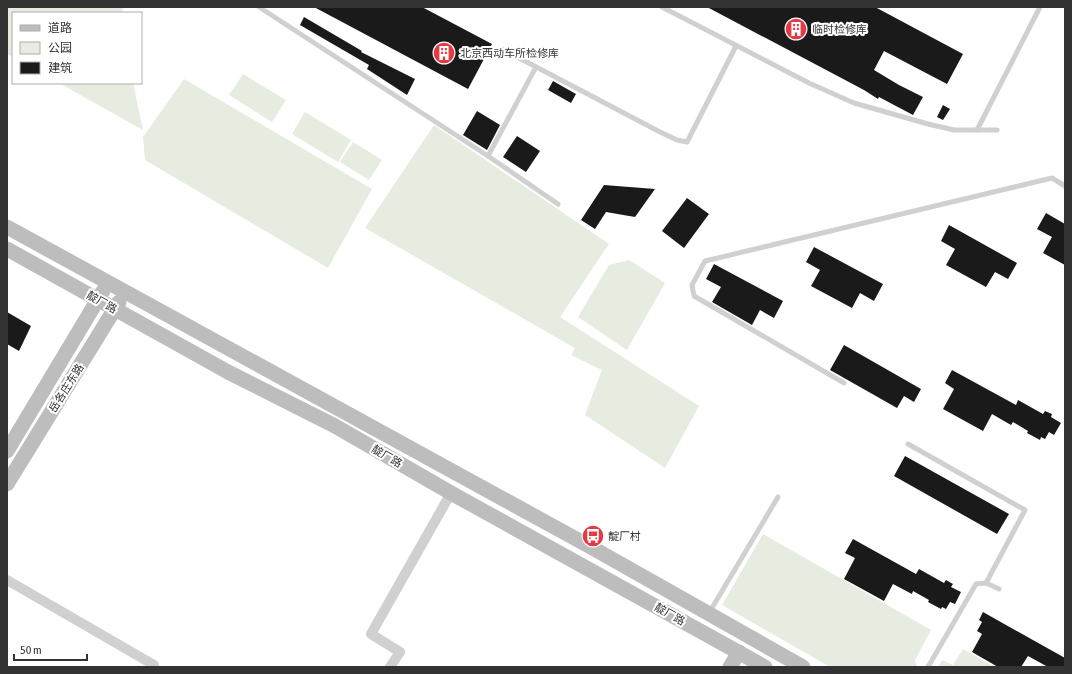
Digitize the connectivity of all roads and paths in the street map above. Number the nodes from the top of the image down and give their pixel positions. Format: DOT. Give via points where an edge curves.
graph roads {
  1 [pos="259,7"];
  2 [pos="662,7"];
  3 [pos="1040,7"];
  4 [pos="736,46"];
  5 [pos="502,49"];
  6 [pos="536,67"];
  7 [pos="977,130"];
  8 [pos="997,130"];
  9 [pos="488,156"];
  10 [pos="1065,186"];
  11 [pos="558,204"];
  12 [pos="7,227"];
  13 [pos="7,249"];
  14 [pos="108,283"];
  15 [pos="124,292"];
  16 [pos="98,300"];
  17 [pos="114,309"];
  18 [pos="844,383"];
  19 [pos="908,444"];
  20 [pos="7,451"];
  21 [pos="7,484"];
  22 [pos="451,493"];
  23 [pos="778,497"];
  24 [pos="7,580"];
  25 [pos="986,583"];
  26 [pos="998,589"];
  27 [pos="709,614"];
  28 [pos="739,652"];
  29 [pos="154,665"];
  30 [pos="390,667"];
  31 [pos="730,667"];
  32 [pos="765,667"];
  33 [pos="803,667"];
  34 [pos="928,667"];
  1 -- 9 [label="lane"];
  2 -- 4 [label="lane"];
  3 -- 7 [label="lane"];
  4 -- 6 [label="lane" via="687,142 677,140"];
  4 -- 7 [label="lane" via="854,103 954,130"];
  5 -- 6 [label="lane"];
  6 -- 9 [label="lane"];
  7 -- 8 [label="lane"];
  9 -- 11 [label="lane"];
  10 -- 18 [label="lane" via="1052,178 705,261 692,285 694,296"];
  12 -- 14 [label="main road"];
  13 -- 16 [label="main road, 靛厂路"];
  14 -- 15 [label="main road"];
  14 -- 16 [label="main road, 岳各庄东路"];
  15 -- 17 [label="main road, 岳各庄东路"];
  15 -- 27 [label="main road" via="590,546"];
  16 -- 17 [label="main road, 靛厂路"];
  16 -- 20 [label="main road, 岳各庄东路"];
  17 -- 21 [label="main road, 岳各庄东路"];
  17 -- 22 [label="main road, 靛厂路" via="228,372 335,426"];
  19 -- 25 [label="lane" via="1025,510"];
  22 -- 28 [label="main road, 靛厂路"];
  22 -- 30 [label="street" via="372,634 400,652"];
  23 -- 27 [label="lane"];
  24 -- 29 [label="street"];
  25 -- 26 [label="lane"];
  25 -- 34 [label="lane" via="976,584"];
  27 -- 33 [label="main road"];
  28 -- 31 [label="main road"];
  28 -- 32 [label="main road, 靛厂路"];
}
